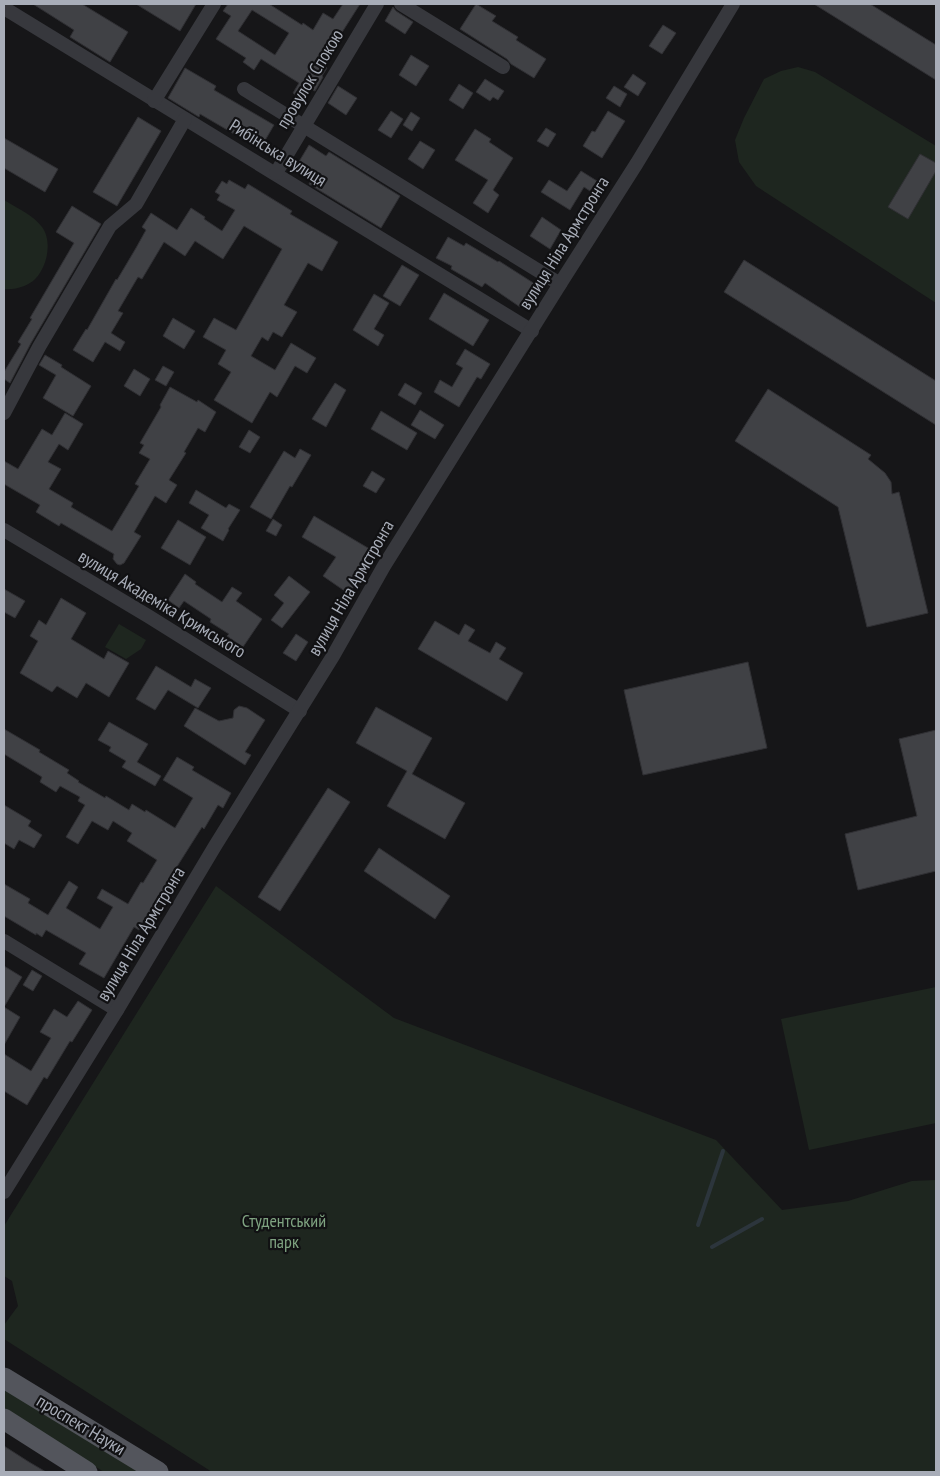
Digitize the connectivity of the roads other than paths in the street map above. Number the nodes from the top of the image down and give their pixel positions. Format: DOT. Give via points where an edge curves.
graph roads {
  1 [pos="214,4"];
  2 [pos="377,4"];
  3 [pos="401,4"];
  4 [pos="732,4"];
  5 [pos="4,8"];
  6 [pos="503,67"];
  7 [pos="244,89"];
  8 [pos="154,101"];
  9 [pos="185,119"];
  10 [pos="304,126"];
  11 [pos="276,174"];
  12 [pos="560,284"];
  13 [pos="532,331"];
  14 [pos="4,413"];
  15 [pos="4,530"];
  16 [pos="300,711"];
  17 [pos="4,941"];
  18 [pos="117,1010"];
  19 [pos="4,1192"];
  20 [pos="4,1378"];
  21 [pos="4,1419"];
  22 [pos="87,1472"];
  23 [pos="158,1472"];
  1 -- 8 [label="street"];
  2 -- 10 [label="street, провулок Спокою"];
  3 -- 6 [label="street"];
  4 -- 12 [label="street, вулиця Ніла Армстронга"];
  5 -- 8 [label="street, Рибінська вулиця"];
  7 -- 10 [label="street, Рибінська вулиця"];
  8 -- 9 [label="street, Рибінська вулиця"];
  9 -- 11 [label="street, Рибінська вулиця"];
  9 -- 14 [label="street" via="136,204 110,226"];
  10 -- 11 [label="street, провулок Спокою"];
  10 -- 12 [label="street, Рибінська вулиця"];
  11 -- 13 [label="street, Рибінська вулиця"];
  12 -- 13 [label="street, вулиця Ніла Армстронга"];
  13 -- 16 [label="street, вулиця Ніла Армстронга" via="384,566"];
  15 -- 16 [label="street, вулиця Академіка Кримського"];
  16 -- 18 [label="street, вулиця Ніла Армстронга"];
  17 -- 18 [label="street"];
  18 -- 19 [label="street, вулиця Ніла Армстронга"];
  20 -- 23 [label="main road, проспект Науки"];
  21 -- 22 [label="main road, проспект Науки"];
}
